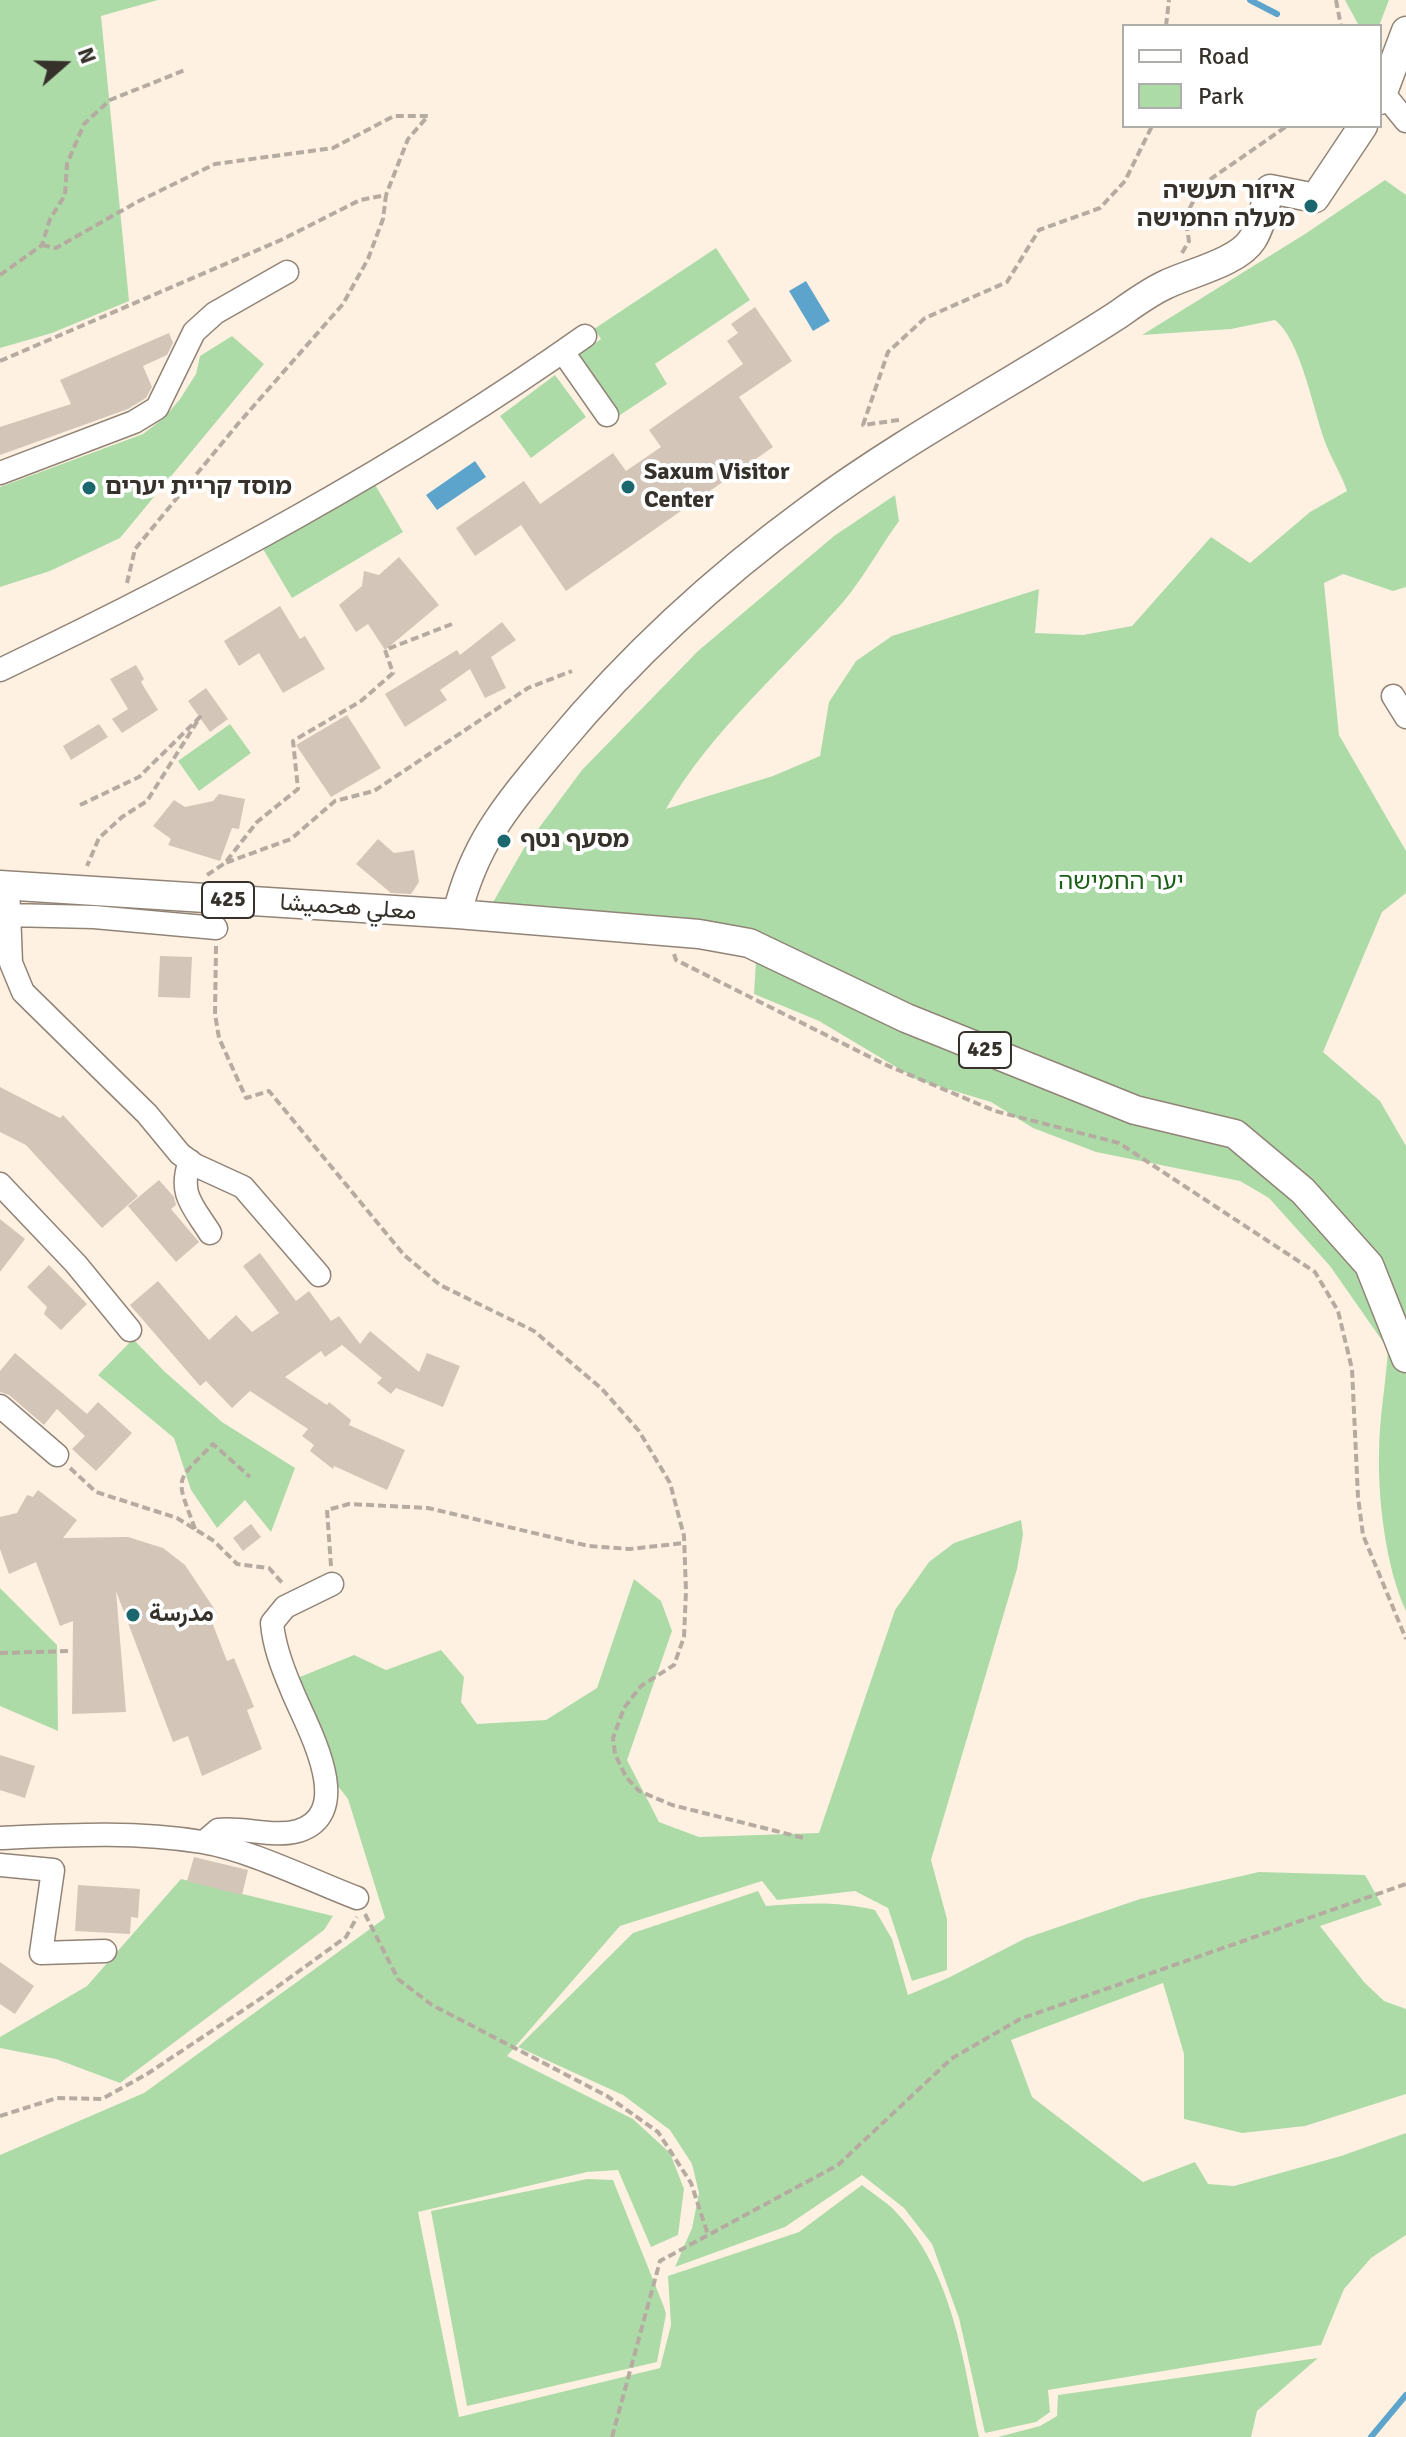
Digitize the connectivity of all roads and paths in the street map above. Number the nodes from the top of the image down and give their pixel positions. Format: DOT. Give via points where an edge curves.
graph roads {
  1 [pos="1169,0"];
  2 [pos="1336,0"];
  3 [pos="1166,24"];
  4 [pos="1341,24"];
  5 [pos="1406,31"];
  6 [pos="185,70"];
  7 [pos="1382,97"];
  8 [pos="1406,121"];
  9 [pos="1151,128"];
  10 [pos="1284,128"];
  11 [pos="1362,128"];
  12 [pos="386,195"];
  13 [pos="42,245"];
  14 [pos="287,272"];
  15 [pos="0,275"];
  16 [pos="1164,285"];
  17 [pos="585,336"];
  18 [pos="563,352"];
  19 [pos="0,361"];
  20 [pos="607,415"];
  21 [pos="905,419"];
  22 [pos="0,473"];
  23 [pos="120,613"];
  24 [pos="452,624"];
  25 [pos="0,670"];
  26 [pos="572,671"];
  27 [pos="1393,696"];
  28 [pos="1406,717"];
  29 [pos="80,805"];
  30 [pos="4,885"];
  31 [pos="77,890"];
  32 [pos="457,914"];
  33 [pos="8,915"];
  34 [pos="216,928"];
  35 [pos="669,932"];
  36 [pos="190,1161"];
  37 [pos="0,1184"];
  38 [pos="210,1233"];
  39 [pos="319,1275"];
  40 [pos="130,1330"];
  41 [pos="1406,1358"];
  42 [pos="0,1406"];
  43 [pos="57,1455"];
  44 [pos="250,1477"];
  45 [pos="195,1529"];
  46 [pos="684,1543"];
  47 [pos="332,1584"];
  48 [pos="296,1602"];
  49 [pos="1406,1639"];
  50 [pos="72,1651"];
  51 [pos="0,1653"];
  52 [pos="0,1838"];
  53 [pos="804,1838"];
  54 [pos="204,1842"];
  55 [pos="0,1865"];
  56 [pos="1406,1884"];
  57 [pos="357,1898"];
  58 [pos="105,1951"];
  59 [pos="0,2116"];
  60 [pos="708,2235"];
  61 [pos="612,2437"];
  1 -- 3 [label="path"];
  2 -- 4 [label="path"];
  5 -- 7 [label="main road"];
  6 -- 13 [label="path" via="110,100 84,124 67,164 65,195"];
  7 -- 8 [label="street"];
  9 -- 21 [label="path" via="1125,181 1100,208 1039,230 1007,282 925,318 888,352 863,425"];
  10 -- 16 [label="path" via="1202,185 1185,217 1189,241"];
  11 -- 16 [label="main road" via="1315,198 1270,189 1252,241 1227,259"];
  12 -- 13 [label="path" via="408,139 428,116 394,116 333,148 215,164 56,248"];
  12 -- 19 [label="path" via="360,200 281,240"];
  12 -- 23 [label="path" via="368,259 343,304 135,549"];
  13 -- 15 [label="path"];
  14 -- 22 [label="street" via="215,313 194,332 157,408 134,422"];
  16 -- 32 [label="main road" via="845,485 701,595 578,721 502,813 473,862"];
  17 -- 18 [label="street"];
  18 -- 20 [label="street"];
  18 -- 23 [label="street" via="386,467"];
  23 -- 25 [label="street"];
  24 -- 26 [label="path" via="385,650 393,673 361,701 293,741 298,789 257,822 225,863 291,839 335,801 374,791 528,688"];
  27 -- 28 [label="street"];
  29 -- 31 [label="path" via="139,777 200,717 147,801 99,838"];
  30 -- 31 [label="main road, معلي هحميشا / 425"];
  30 -- 33 [label="street"];
  31 -- 32 [label="main road, معلي هحميشا / 425"];
  32 -- 35 [label="main road, 425"];
  33 -- 34 [label="street"];
  33 -- 36 [label="street" via="11,963 23,992"];
  34 -- 46 [label="path" via="215,1014 226,1056 246,1098 269,1091 404,1255 440,1285 534,1331 602,1389 639,1431 670,1483"];
  35 -- 41 [label="main road, 425" via="749,943 906,1018 1135,1110 1235,1134 1303,1191 1369,1265"];
  35 -- 49 [label="path" via="676,960 884,1064 995,1111 1119,1143 1315,1272 1338,1311 1352,1369 1363,1535"];
  36 -- 38 [label="street" via="185,1195"];
  36 -- 39 [label="street" via="243,1187"];
  37 -- 40 [label="street"];
  42 -- 43 [label="street"];
  43 -- 45 [label="path" via="96,1492 177,1518"];
  44 -- 45 [label="path" via="213,1444 182,1476 180,1489"];
  45 -- 48 [label="path" via="237,1564 269,1568"];
  46 -- 47 [label="path" via="630,1549 589,1546 428,1508 349,1504 327,1510"];
  46 -- 53 [label="path" via="684,1637 674,1665 641,1686 624,1708 613,1738 615,1754 639,1791"];
  47 -- 48 [label="street"];
  48 -- 54 [label="street" via="272,1623 274,1642 320,1755 327,1799 303,1829 218,1830"];
  50 -- 51 [label="path"];
  52 -- 54 [label="street" via="152,1836"];
  54 -- 57 [label="street"];
  55 -- 58 [label="street" via="53,1870 41,1953"];
  56 -- 60 [label="path" via="1020,2019 951,2059 838,2165"];
  57 -- 59 [label="path" via="357,1920 346,1937 147,2074 102,2099 57,2098"];
  57 -- 60 [label="path" via="398,1979 432,2005 607,2096 658,2132 691,2183"];
  60 -- 61 [label="path" via="660,2261"];
}
